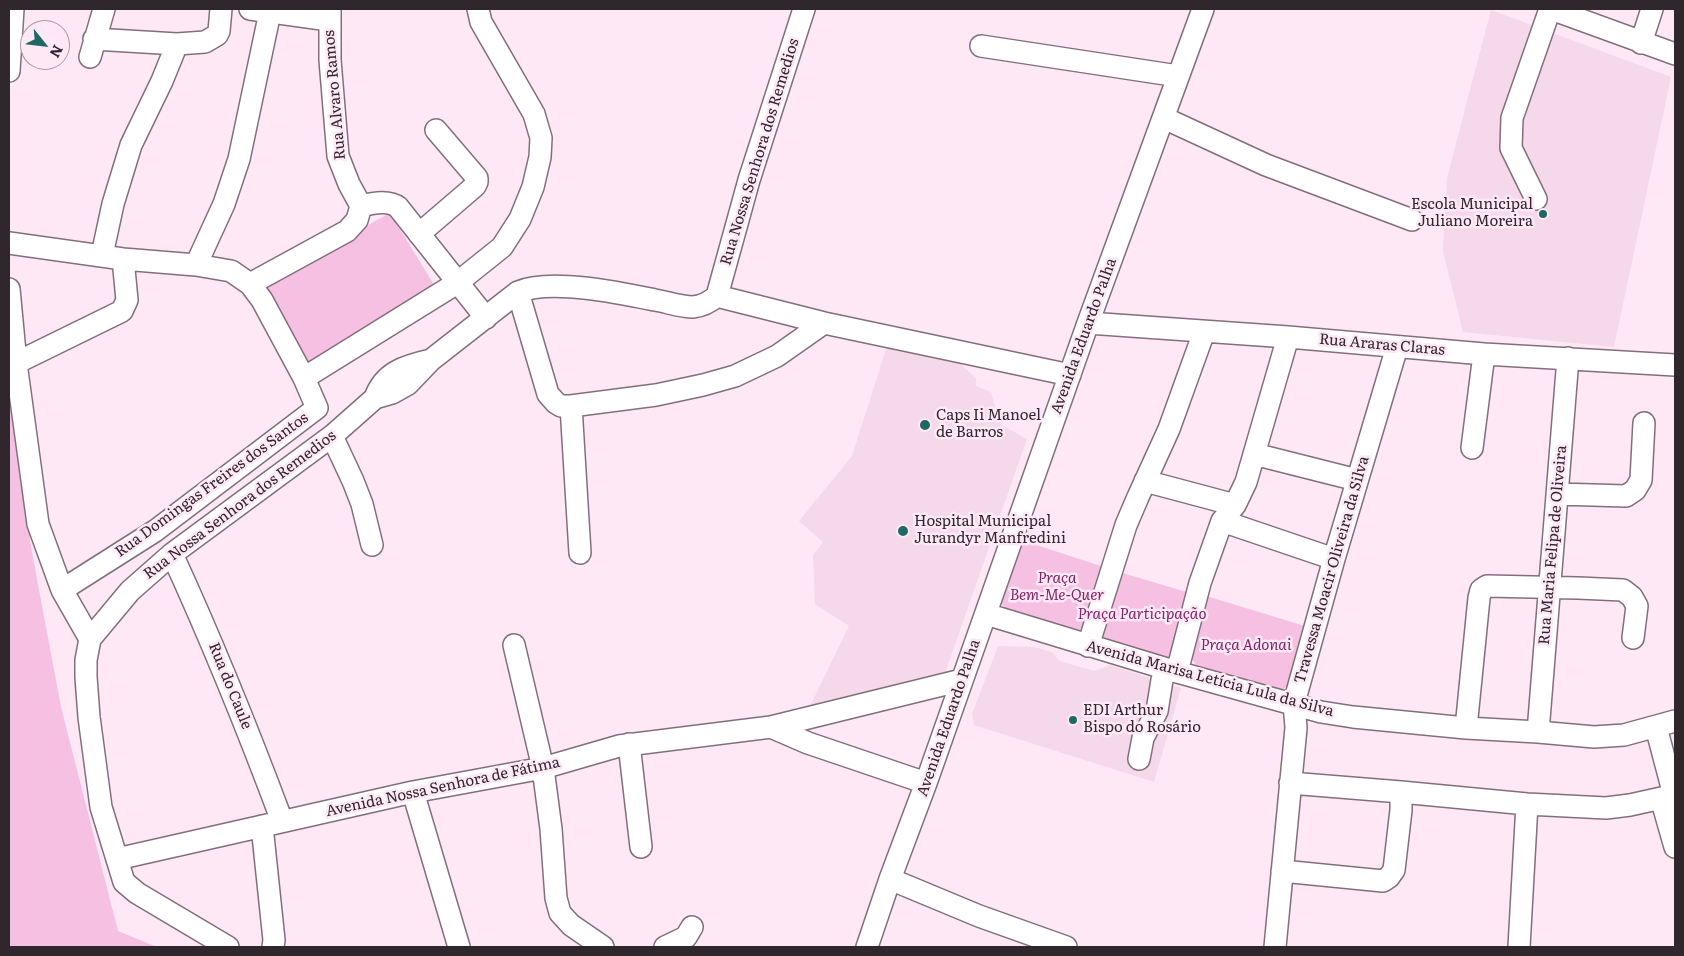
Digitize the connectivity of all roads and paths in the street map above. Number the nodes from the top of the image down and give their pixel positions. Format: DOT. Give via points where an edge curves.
graph roads {
  1 [pos="13,9"];
  2 [pos="104,9"];
  3 [pos="221,9"];
  4 [pos="478,9"];
  5 [pos="1203,9"];
  6 [pos="1550,9"];
  7 [pos="1652,9"];
  8 [pos="260,10"];
  9 [pos="798,10"];
  10 [pos="330,14"];
  11 [pos="1595,17"];
  12 [pos="1641,43"];
  13 [pos="177,44"];
  14 [pos="981,46"];
  15 [pos="1675,54"];
  16 [pos="9,71"];
  17 [pos="1178,76"];
  18 [pos="1164,118"];
  19 [pos="436,130"];
  20 [pos="1536,199"];
  21 [pos="361,206"];
  22 [pos="1412,220"];
  23 [pos="418,234"];
  24 [pos="9,243"];
  25 [pos="102,255"];
  26 [pos="123,259"];
  27 [pos="196,266"];
  28 [pos="457,282"];
  29 [pos="250,284"];
  30 [pos="9,289"];
  31 [pos="518,292"];
  32 [pos="717,296"];
  33 [pos="486,318"];
  34 [pos="824,323"];
  35 [pos="1088,323"];
  36 [pos="1204,332"];
  37 [pos="1288,337"];
  38 [pos="1397,347"];
  39 [pos="1484,354"];
  40 [pos="1568,358"];
  41 [pos="16,363"];
  42 [pos="1675,365"];
  43 [pos="1070,375"];
  44 [pos="304,378"];
  45 [pos="571,406"];
  46 [pos="1644,423"];
  47 [pos="332,436"];
  48 [pos="1472,448"];
  49 [pos="1254,454"];
  50 [pos="1357,480"];
  51 [pos="1145,482"];
  52 [pos="1558,494"];
  53 [pos="1235,505"];
  54 [pos="1222,521"];
  55 [pos="372,545"];
  56 [pos="172,554"];
  57 [pos="580,554"];
  58 [pos="1334,559"];
  59 [pos="1550,588"];
  60 [pos="62,590"];
  61 [pos="986,614"];
  62 [pos="1633,638"];
  63 [pos="90,639"];
  64 [pos="514,645"];
  65 [pos="1088,646"];
  66 [pos="1172,671"];
  67 [pos="962,680"];
  68 [pos="1294,703"];
  69 [pos="1665,724"];
  70 [pos="771,726"];
  71 [pos="1466,728"];
  72 [pos="1538,732"];
  73 [pos="629,744"];
  74 [pos="1139,759"];
  75 [pos="543,768"];
  76 [pos="926,784"];
  77 [pos="1290,784"];
  78 [pos="414,792"];
  79 [pos="1401,792"];
  80 [pos="1670,796"];
  81 [pos="1527,804"];
  82 [pos="282,820"];
  83 [pos="262,826"];
  84 [pos="641,847"];
  85 [pos="1675,847"];
  86 [pos="117,859"];
  87 [pos="1282,871"];
  88 [pos="890,879"];
  89 [pos="692,927"];
  90 [pos="228,947"];
  91 [pos="273,947"];
  92 [pos="458,947"];
  93 [pos="603,947"];
  94 [pos="665,947"];
  95 [pos="867,947"];
  96 [pos="1066,947"];
  97 [pos="1275,947"];
  98 [pos="1519,947"];
  1 -- 16 [label="street"];
  2 -- 13 [label="street" via="92,48"];
  3 -- 13 [label="street" via="217,35 205,42"];
  4 -- 28 [label="street" via="482,22 534,114 541,138 540,157 533,187 511,235 502,247"];
  5 -- 17 [label="street, Avenida Eduardo Palha"];
  6 -- 11 [label="street"];
  6 -- 20 [label="street" via="1512,118 1511,148"];
  7 -- 12 [label="street"];
  8 -- 10 [label="street"];
  8 -- 27 [label="street" via="239,159 224,204"];
  9 -- 32 [label="street, Rua Nossa Senhora dos Remedios"];
  10 -- 21 [label="street, Rua Alvaro Ramos" via="330,60 338,156"];
  11 -- 12 [label="street"];
  12 -- 15 [label="street"];
  13 -- 25 [label="street" via="128,152"];
  14 -- 17 [label="street"];
  17 -- 18 [label="street, Avenida Eduardo Palha"];
  18 -- 22 [label="street" via="1266,165"];
  18 -- 35 [label="street, Avenida Eduardo Palha"];
  19 -- 23 [label="street" via="477,182"];
  21 -- 23 [label="street" via="394,204"];
  21 -- 29 [label="street" via="357,220 347,231"];
  23 -- 28 [label="street"];
  24 -- 25 [label="street"];
  25 -- 26 [label="street"];
  26 -- 27 [label="street"];
  26 -- 41 [label="street" via="127,300 122,311"];
  27 -- 29 [label="street" via="231,271"];
  28 -- 33 [label="street"];
  28 -- 44 [label="street"];
  29 -- 44 [label="street"];
  30 -- 41 [label="street"];
  31 -- 32 [label="street, Rua Nossa Senhora dos Remedios" via="537,287 612,291 692,307 710,302"];
  31 -- 33 [label="street, Rua Nossa Senhora dos Remedios"];
  31 -- 45 [label="street" via="548,394 561,406"];
  32 -- 34 [label="street"];
  33 -- 47 [label="street, Rua Nossa Senhora dos Remedios" via="430,360 406,367 386,378 374,398"];
  34 -- 43 [label="street"];
  34 -- 45 [label="street" via="777,356 735,376 675,392"];
  35 -- 36 [label="street, Rua Araras Claras"];
  35 -- 43 [label="street, Avenida Eduardo Palha"];
  36 -- 37 [label="street, Rua Araras Claras"];
  36 -- 51 [label="street" via="1169,428"];
  37 -- 38 [label="street, Rua Araras Claras"];
  37 -- 49 [label="street"];
  38 -- 39 [label="street, Rua Araras Claras"];
  38 -- 50 [label="street, Travessa Moacir Oliveira da Silva"];
  39 -- 40 [label="street, Rua Araras Claras"];
  39 -- 48 [label="street"];
  40 -- 42 [label="street, Rua Araras Claras"];
  40 -- 52 [label="street, Rua Maria Felipa de Oliveira"];
  41 -- 60 [label="street" via="38,524"];
  43 -- 61 [label="street, Avenida Eduardo Palha"];
  44 -- 60 [label="street, Rua Domingas Freires dos Santos" via="317,408 155,531"];
  45 -- 57 [label="street"];
  46 -- 52 [label="street" via="1641,480 1636,490 1626,496"];
  47 -- 55 [label="street" via="362,504"];
  47 -- 56 [label="street, Rua Nossa Senhora dos Remedios"];
  49 -- 50 [label="street"];
  49 -- 53 [label="street"];
  50 -- 58 [label="street, Travessa Moacir Oliveira da Silva"];
  51 -- 53 [label="street"];
  51 -- 65 [label="street" via="1126,525"];
  52 -- 59 [label="street, Rua Maria Felipa de Oliveira"];
  53 -- 54 [label="street"];
  54 -- 58 [label="street"];
  54 -- 66 [label="street"];
  56 -- 63 [label="street, Rua Nossa Senhora dos Remedios" via="130,591"];
  56 -- 82 [label="street, Rua do Caule" via="253,742"];
  58 -- 68 [label="street, Travessa Moacir Oliveira da Silva"];
  59 -- 62 [label="street" via="1623,590 1637,606"];
  59 -- 71 [label="street" via="1487,586 1481,590"];
  59 -- 72 [label="street, Rua Maria Felipa de Oliveira"];
  60 -- 63 [label="street"];
  61 -- 65 [label="street, Avenida Marisa Letícia Lula da Silva"];
  61 -- 67 [label="street, Avenida Eduardo Palha"];
  63 -- 86 [label="street" via="86,660 89,717 101,808"];
  64 -- 75 [label="street"];
  65 -- 66 [label="street, Avenida Marisa Letícia Lula da Silva"];
  66 -- 68 [label="street, Avenida Marisa Letícia Lula da Silva"];
  66 -- 74 [label="street" via="1162,680 1159,704 1143,738"];
  67 -- 70 [label="street, Avenida Nossa Senhora de Fátima"];
  67 -- 76 [label="street, Avenida Eduardo Palha"];
  68 -- 71 [label="street, Avenida Marisa Letícia Lula da Silva" via="1345,716"];
  68 -- 77 [label="street, Travessa Moacir Oliveira da Silva" via="1296,728"];
  69 -- 72 [label="street, Avenida Marisa Letícia Lula da Silva" via="1624,735 1594,737"];
  69 -- 80 [label="street"];
  70 -- 73 [label="street, Avenida Nossa Senhora de Fátima"];
  70 -- 76 [label="street" via="808,743"];
  71 -- 72 [label="street, Avenida Marisa Letícia Lula da Silva"];
  73 -- 75 [label="street, Avenida Nossa Senhora de Fátima"];
  73 -- 84 [label="street"];
  75 -- 78 [label="street, Avenida Nossa Senhora de Fátima"];
  75 -- 93 [label="street" via="560,912 571,925"];
  76 -- 88 [label="street, Avenida Eduardo Palha"];
  77 -- 79 [label="street"];
  77 -- 87 [label="street, Travessa Moacir Oliveira da Silva"];
  78 -- 82 [label="street, Avenida Nossa Senhora de Fátima"];
  78 -- 92 [label="street"];
  79 -- 81 [label="street"];
  79 -- 87 [label="street" via="1394,870 1390,877 1383,880"];
  80 -- 81 [label="street" via="1606,808"];
  80 -- 85 [label="street"];
  81 -- 98 [label="street"];
  82 -- 83 [label="street, Avenida Nossa Senhora de Fátima"];
  83 -- 86 [label="street, Avenida Nossa Senhora de Fátima"];
  83 -- 91 [label="street"];
  86 -- 90 [label="street" via="124,882 130,888"];
  87 -- 97 [label="street, Travessa Moacir Oliveira da Silva"];
  88 -- 95 [label="street, Avenida Eduardo Palha"];
  88 -- 96 [label="street"];
  89 -- 94 [label="street" via="686,937"];
}
